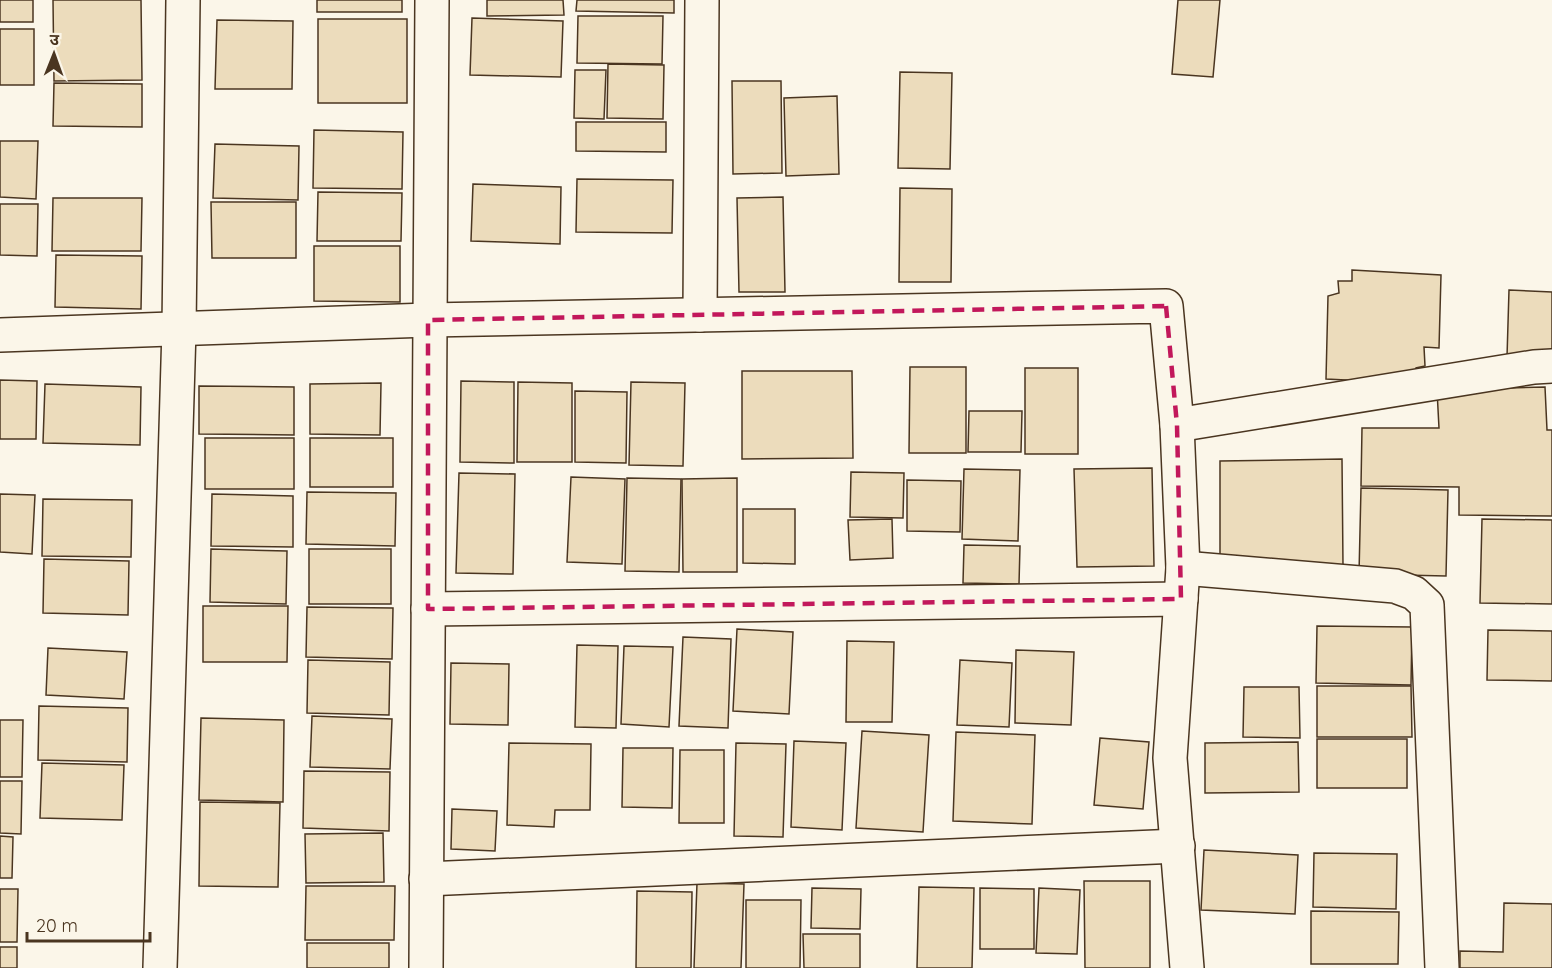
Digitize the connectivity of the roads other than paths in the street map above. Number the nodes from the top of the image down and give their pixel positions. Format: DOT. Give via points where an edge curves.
graph roads {
  1 [pos="183,0"];
  2 [pos="432,0"];
  3 [pos="702,0"];
  4 [pos="700,315"];
  5 [pos="428,320"];
  6 [pos="179,329"];
  7 [pos="0,335"];
  8 [pos="1552,366"];
  9 [pos="1178,425"];
  10 [pos="1182,583"];
  11 [pos="428,609"];
  12 [pos="1178,846"];
  13 [pos="426,879"];
  14 [pos="160,968"];
  15 [pos="426,968"];
  16 [pos="1187,968"];
  17 [pos="1442,968"];
  1 -- 6 [label="street"];
  2 -- 5 [label="street"];
  3 -- 4 [label="street"];
  4 -- 5 [label="street"];
  4 -- 9 [label="street" via="1166,306"];
  5 -- 6 [label="street"];
  5 -- 11 [label="street"];
  6 -- 7 [label="street"];
  6 -- 14 [label="street"];
  8 -- 9 [label="street"];
  9 -- 10 [label="street"];
  10 -- 11 [label="street"];
  10 -- 12 [label="street" via="1170,759"];
  10 -- 17 [label="street" via="1395,586 1414,593 1427,605"];
  11 -- 13 [label="street"];
  12 -- 13 [label="street"];
  12 -- 16 [label="street"];
  13 -- 15 [label="street"];
}
